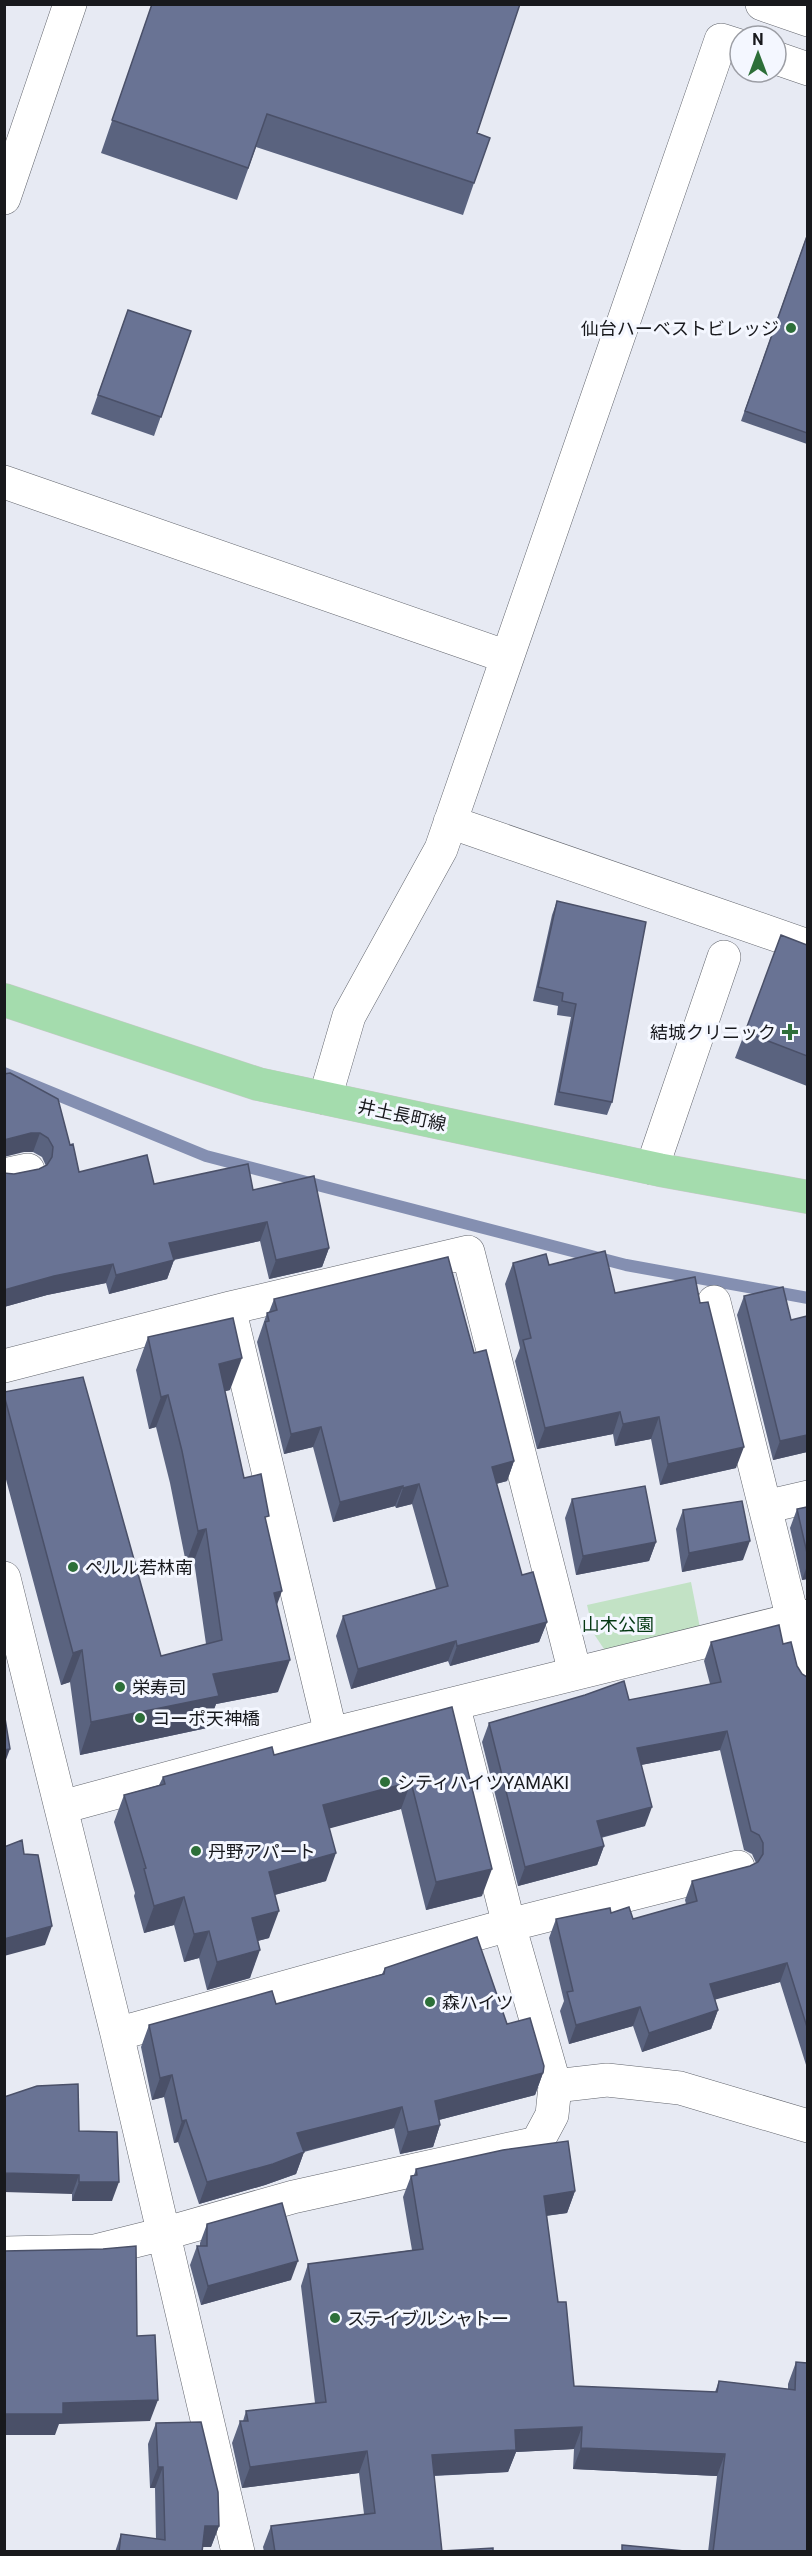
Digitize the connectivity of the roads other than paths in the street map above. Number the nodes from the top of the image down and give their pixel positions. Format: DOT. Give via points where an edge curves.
graph roads {
  1 [pos="70,4"];
  2 [pos="762,4"];
  3 [pos="807,20"];
  4 [pos="728,42"];
  5 [pos="788,62"];
  6 [pos="807,69"];
  7 [pos="6,192"];
  8 [pos="4,482"];
  9 [pos="507,657"];
  10 [pos="450,822"];
  11 [pos="807,946"];
  12 [pos="724,957"];
  13 [pos="4,1000"];
  14 [pos="325,1098"];
  15 [pos="652,1168"];
  16 [pos="807,1197"];
  17 [pos="714,1302"];
  18 [pos="230,1308"];
  19 [pos="4,1366"];
  20 [pos="807,1497"];
  21 [pos="765,1507"];
  22 [pos="4,1578"];
  23 [pos="800,1617"];
  24 [pos="575,1674"];
  25 [pos="807,1680"];
  26 [pos="453,1704"];
  27 [pos="331,1734"];
  28 [pos="62,1808"];
  29 [pos="738,1867"];
  30 [pos="509,1925"];
  31 [pos="117,2034"];
  32 [pos="555,2086"];
  33 [pos="807,2126"];
  34 [pos="163,2234"];
  35 [pos="4,2253"];
  36 [pos="238,2552"];
  1 -- 7 [label="street"];
  2 -- 3 [label="street"];
  4 -- 9 [label="street" via="722,40"];
  5 -- 6 [label="street"];
  8 -- 9 [label="street"];
  9 -- 10 [label="street"];
  10 -- 11 [label="street"];
  10 -- 14 [label="street" via="441,849 349,1016"];
  12 -- 15 [label="street"];
  13 -- 14 [label="main road, 井土長町線" via="258,1084"];
  14 -- 15 [label="main road, 井土長町線"];
  15 -- 16 [label="main road, 井土長町線"];
  17 -- 21 [label="street"];
  18 -- 19 [label="street"];
  18 -- 24 [label="street" via="468,1252"];
  18 -- 27 [label="street"];
  20 -- 21 [label="street"];
  21 -- 23 [label="street"];
  22 -- 28 [label="street"];
  23 -- 24 [label="street"];
  23 -- 25 [label="street"];
  24 -- 26 [label="street"];
  26 -- 27 [label="street"];
  26 -- 30 [label="street"];
  27 -- 28 [label="street"];
  28 -- 31 [label="street"];
  29 -- 30 [label="street"];
  30 -- 31 [label="street"];
  30 -- 32 [label="street"];
  31 -- 34 [label="street"];
  32 -- 33 [label="street" via="607,2080 680,2088"];
  32 -- 34 [label="street" via="552,2115 537,2143 293,2198"];
  34 -- 35 [label="street" via="95,2251"];
  34 -- 36 [label="street"];
}
